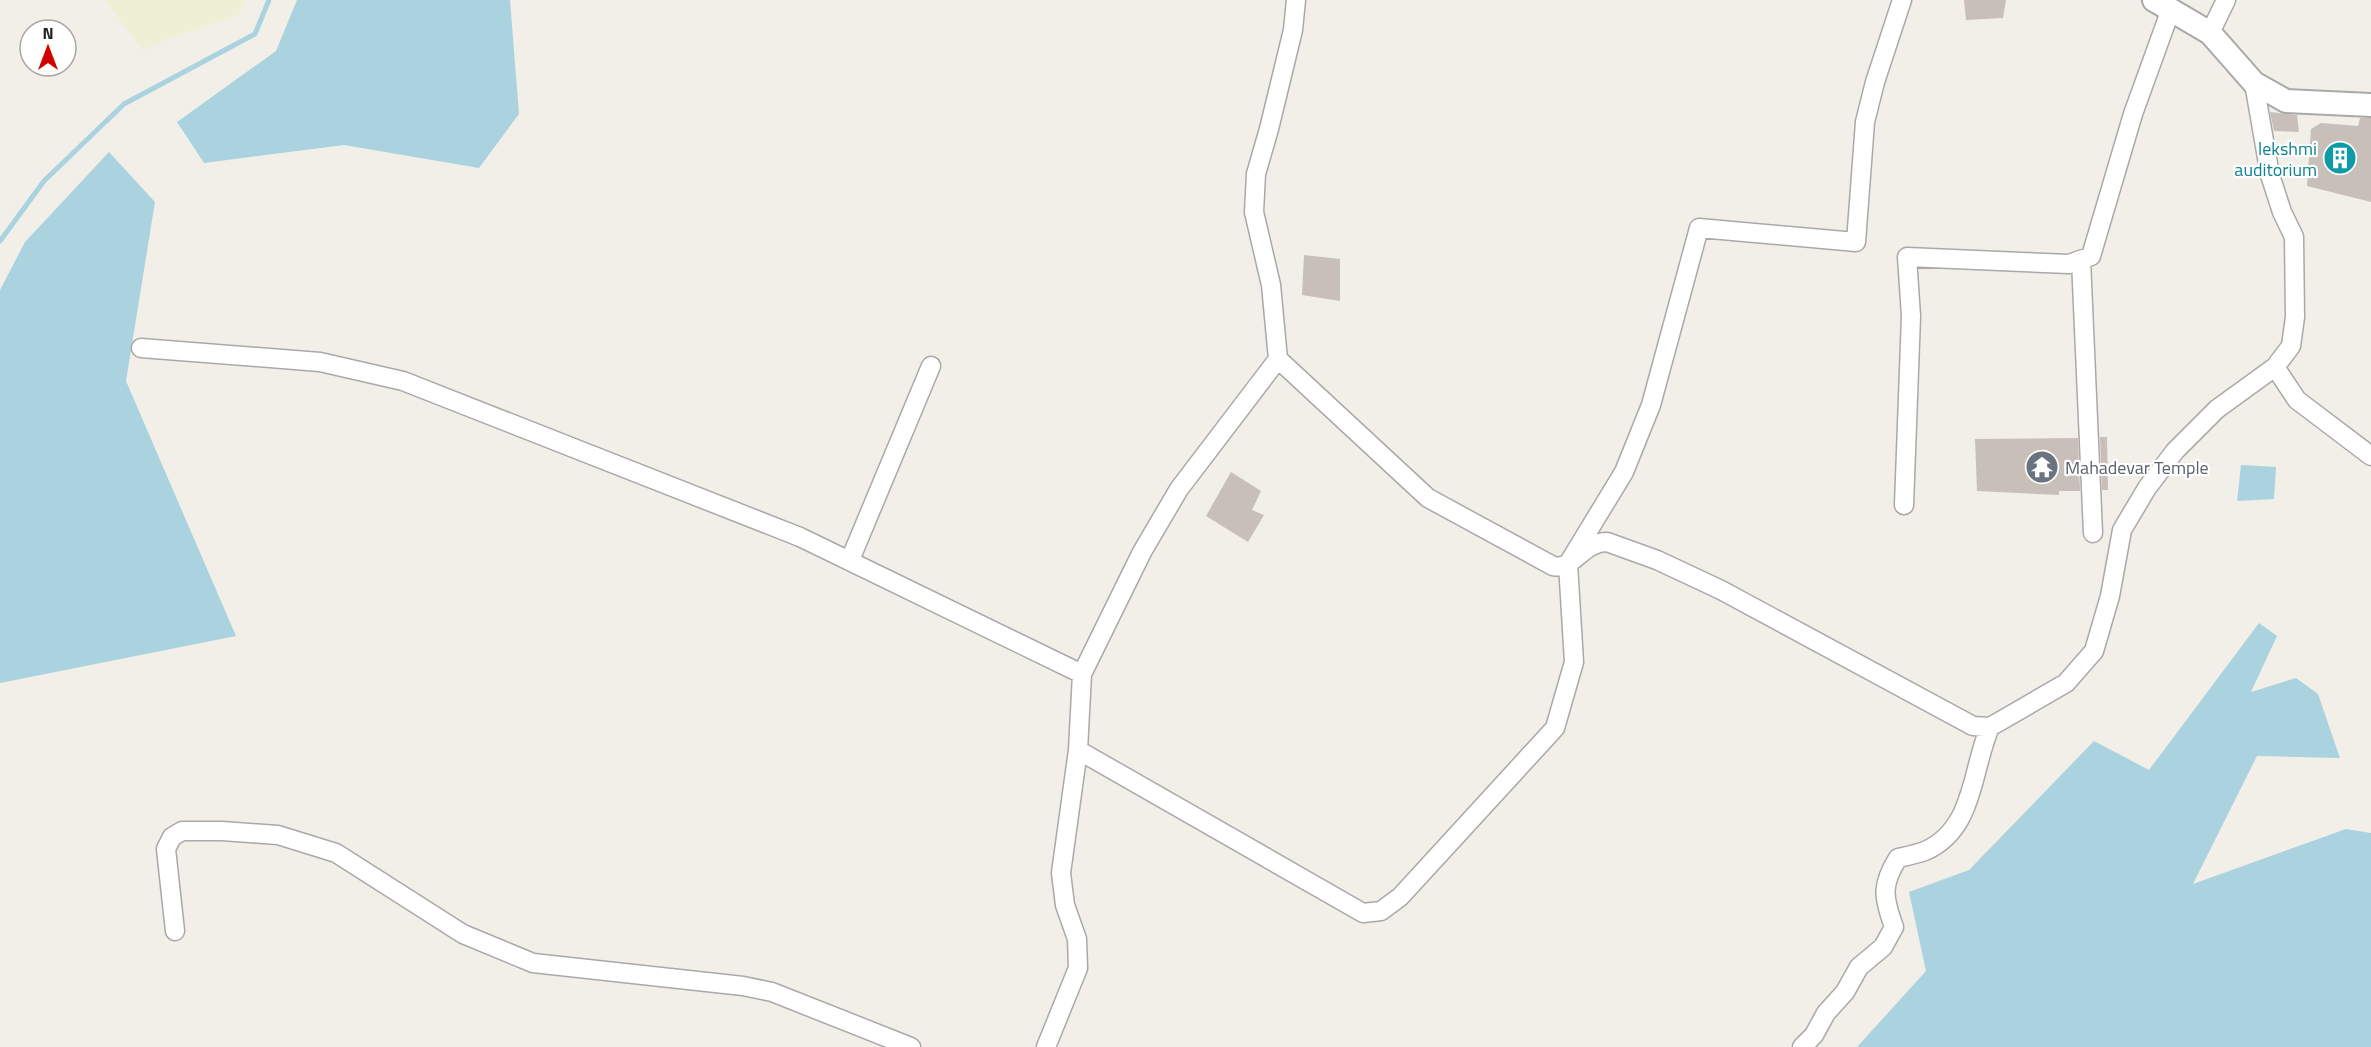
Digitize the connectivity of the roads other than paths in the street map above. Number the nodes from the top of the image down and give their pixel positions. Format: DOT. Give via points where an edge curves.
graph roads {
  1 [pos="1296,0"];
  2 [pos="1902,0"];
  3 [pos="2226,0"];
  4 [pos="2163,4"];
  5 [pos="2210,33"];
  6 [pos="2254,83"];
  7 [pos="2371,105"];
  8 [pos="2081,260"];
  9 [pos="141,348"];
  10 [pos="1278,359"];
  11 [pos="931,366"];
  12 [pos="2275,367"];
  13 [pos="2371,456"];
  14 [pos="1904,505"];
  15 [pos="2093,533"];
  16 [pos="850,560"];
  17 [pos="1568,564"];
  18 [pos="1082,675"];
  19 [pos="1990,728"];
  20 [pos="1078,750"];
  21 [pos="175,931"];
  22 [pos="911,1047"];
  23 [pos="1046,1047"];
  24 [pos="1802,1047"];
  1 -- 10 [label="street" via="1291,41 1256,174 1254,212 1271,285"];
  2 -- 17 [label="street" via="1865,122 1856,242 1699,228 1651,405 1624,472"];
  3 -- 5 [label="street"];
  4 -- 5 [label="street"];
  4 -- 8 [label="street" via="2095,247 2091,256"];
  5 -- 6 [label="street"];
  6 -- 7 [label="street" via="2286,101"];
  6 -- 12 [label="street" via="2270,175 2294,237 2295,317 2290,346"];
  8 -- 14 [label="street" via="2068,264 1906,257 1911,316"];
  8 -- 15 [label="street"];
  9 -- 16 [label="street" via="320,362 403,381"];
  10 -- 17 [label="street" via="1428,498 1552,566"];
  10 -- 18 [label="street" via="1179,489 1142,552"];
  11 -- 16 [label="street"];
  12 -- 13 [label="street" via="2297,400"];
  12 -- 19 [label="street" via="2217,409 2175,451 2147,488 2122,530 2110,596 2094,651 2066,683"];
  16 -- 18 [label="street"];
  17 -- 19 [label="street" via="1599,542 1657,560 1721,590 1973,726"];
  17 -- 20 [label="street" via="1574,662 1555,728 1400,897 1381,911 1363,914"];
  18 -- 20 [label="street"];
  19 -- 24 [label="street" via="1981,746 1962,817 1949,834 1926,850 1898,858 1887,877 1886,904 1894,927 1883,947 1859,967 1845,992"];
  20 -- 23 [label="street" via="1061,873 1065,905 1077,939 1078,968"];
  21 -- 22 [label="street" via="166,849 172,837 182,831 278,835 336,853 463,934 533,963 772,992"];
}
